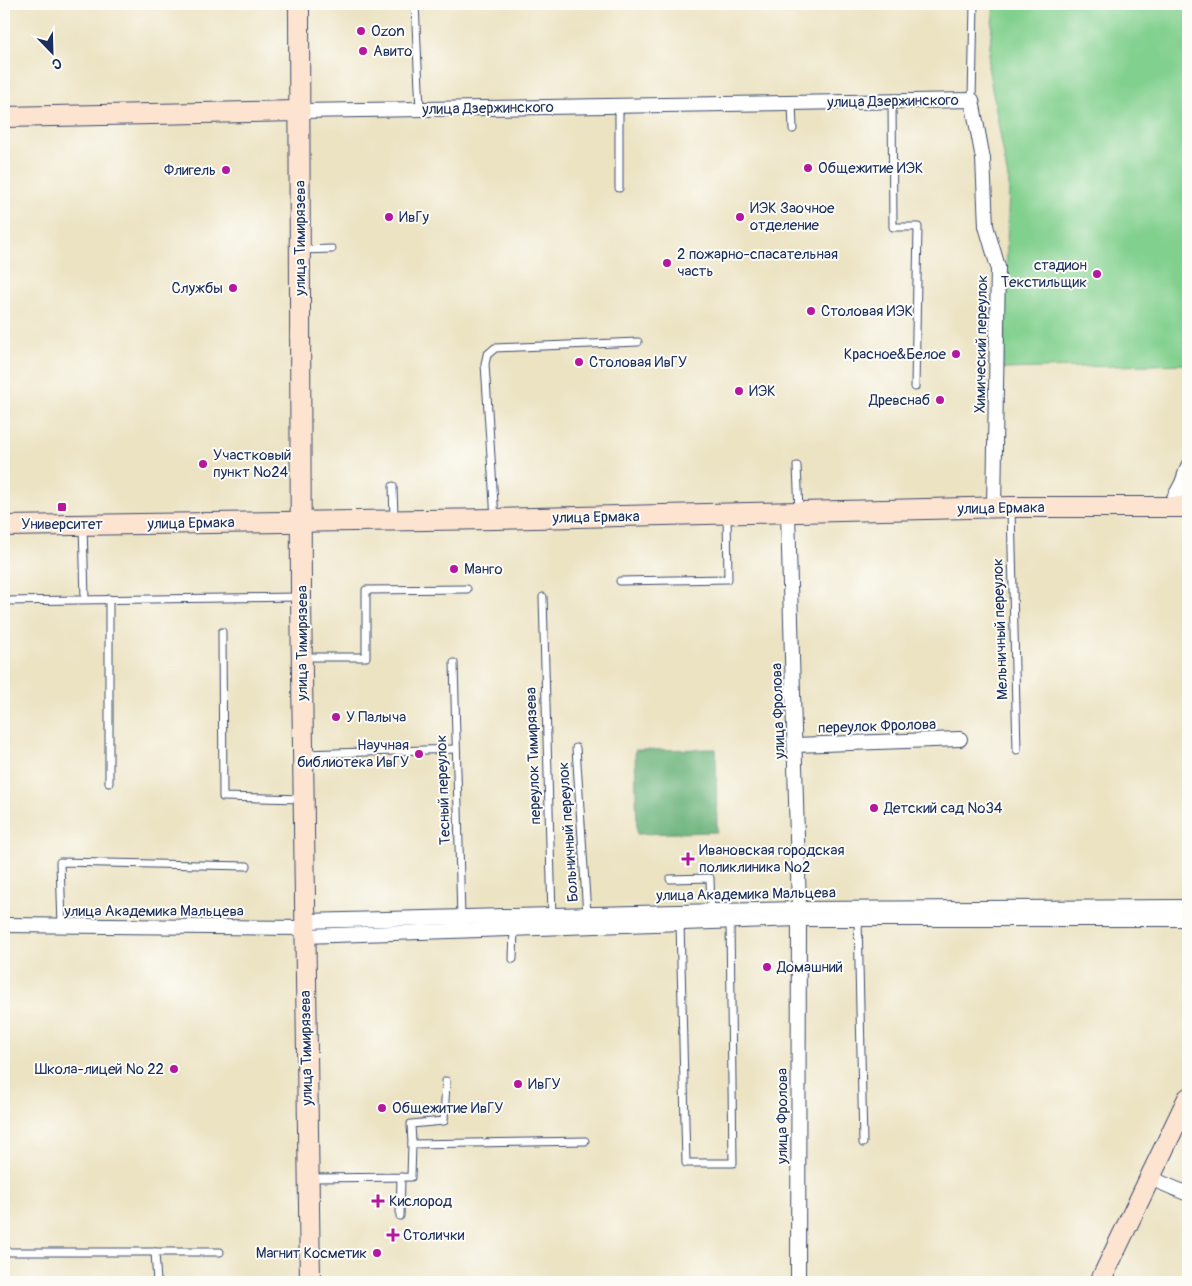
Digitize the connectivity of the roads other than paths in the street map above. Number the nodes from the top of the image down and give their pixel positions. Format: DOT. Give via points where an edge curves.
graph roads {
  1 [pos="299,4"];
  2 [pos="415,4"];
  3 [pos="974,4"];
  4 [pos="972,100"];
  5 [pos="892,102"];
  6 [pos="792,103"];
  7 [pos="619,106"];
  8 [pos="420,109"];
  9 [pos="300,111"];
  10 [pos="4,117"];
  11 [pos="793,129"];
  12 [pos="620,188"];
  13 [pos="332,248"];
  14 [pos="300,250"];
  15 [pos="638,342"];
  16 [pos="915,387"];
  17 [pos="797,466"];
  18 [pos="1188,466"];
  19 [pos="393,486"];
  20 [pos="1002,507"];
  21 [pos="1179,508"];
  22 [pos="794,513"];
  23 [pos="727,514"];
  24 [pos="495,519"];
  25 [pos="394,521"];
  26 [pos="302,522"];
  27 [pos="83,525"];
  28 [pos="4,526"];
  29 [pos="620,580"];
  30 [pos="467,590"];
  31 [pos="301,597"];
  32 [pos="543,597"];
  33 [pos="109,599"];
  34 [pos="84,600"];
  35 [pos="4,601"];
  36 [pos="222,632"];
  37 [pos="302,657"];
  38 [pos="454,663"];
  39 [pos="960,740"];
  40 [pos="795,745"];
  41 [pos="576,748"];
  42 [pos="455,749"];
  43 [pos="1018,750"];
  44 [pos="302,754"];
  45 [pos="109,783"];
  46 [pos="303,799"];
  47 [pos="247,866"];
  48 [pos="670,879"];
  49 [pos="1188,907"];
  50 [pos="711,911"];
  51 [pos="799,914"];
  52 [pos="552,915"];
  53 [pos="461,917"];
  54 [pos="1188,919"];
  55 [pos="587,920"];
  56 [pos="858,920"];
  57 [pos="730,922"];
  58 [pos="680,923"];
  59 [pos="4,926"];
  60 [pos="62,926"];
  61 [pos="304,928"];
  62 [pos="514,929"];
  63 [pos="514,959"];
  64 [pos="446,1082"];
  65 [pos="1188,1098"];
  66 [pos="585,1141"];
  67 [pos="863,1143"];
  68 [pos="412,1144"];
  69 [pos="400,1177"];
  70 [pos="308,1178"];
  71 [pos="1150,1178"];
  72 [pos="1188,1194"];
  73 [pos="400,1216"];
  74 [pos="4,1252"];
  75 [pos="155,1252"];
  76 [pos="220,1252"];
  77 [pos="157,1282"];
  78 [pos="310,1282"];
  79 [pos="798,1282"];
  80 [pos="1100,1282"];
  1 -- 9 [label="main road, улица Тимирязева"];
  2 -- 8 [label="lane"];
  3 -- 4 [label="lane, Химический переулок"];
  4 -- 5 [label="street, улица Дзержинского"];
  4 -- 20 [label="street, Химический переулок" via="983,159 986,226 998,267"];
  5 -- 6 [label="street, улица Дзержинского"];
  5 -- 16 [label="lane" via="893,227 918,227"];
  6 -- 7 [label="street, улица Дзержинского"];
  6 -- 11 [label="lane"];
  7 -- 8 [label="street, улица Дзержинского"];
  7 -- 12 [label="lane"];
  8 -- 9 [label="street, улица Дзержинского"];
  9 -- 10 [label="main road, улица Дзержинского"];
  9 -- 14 [label="main road, улица Тимирязева"];
  13 -- 14 [label="lane"];
  14 -- 26 [label="main road, улица Тимирязева"];
  15 -- 24 [label="lane" via="495,348 487,355"];
  17 -- 22 [label="lane"];
  18 -- 21 [label="street"];
  19 -- 25 [label="lane"];
  20 -- 21 [label="main road, улица Ермака"];
  20 -- 22 [label="main road, улица Ермака"];
  20 -- 43 [label="lane, Мельничный переулок"];
  22 -- 23 [label="main road, улица Ермака"];
  22 -- 40 [label="street, улица Фролова"];
  23 -- 24 [label="main road, улица Ермака"];
  23 -- 29 [label="lane" via="728,579"];
  24 -- 25 [label="main road, улица Ермака"];
  25 -- 26 [label="main road, улица Ермака"];
  26 -- 27 [label="main road, улица Ермака"];
  26 -- 31 [label="main road, улица Тимирязева"];
  27 -- 28 [label="main road, улица Ермака"];
  27 -- 34 [label="lane"];
  30 -- 37 [label="lane" via="366,590 366,657"];
  31 -- 33 [label="lane"];
  31 -- 37 [label="main road, улица Тимирязева"];
  32 -- 52 [label="lane, переулок Тимирязева"];
  33 -- 34 [label="lane"];
  33 -- 45 [label="lane"];
  34 -- 35 [label="lane"];
  36 -- 46 [label="lane" via="223,797"];
  37 -- 44 [label="main road, улица Тимирязева"];
  38 -- 42 [label="lane, Тесный переулок"];
  39 -- 40 [label="street, переулок Фролова"];
  40 -- 51 [label="street, улица Фролова"];
  41 -- 55 [label="lane, Больничный переулок"];
  42 -- 44 [label="lane"];
  42 -- 53 [label="lane, Тесный переулок"];
  44 -- 46 [label="main road, улица Тимирязева"];
  46 -- 61 [label="main road, улица Тимирязева"];
  47 -- 60 [label="lane" via="60,862"];
  48 -- 50 [label="lane" via="710,878"];
  49 -- 51 [label="street, улица Академика Мальцева"];
  50 -- 51 [label="street, улица Академика Мальцева"];
  50 -- 55 [label="street, улица Академика Мальцева"];
  51 -- 56 [label="street"];
  51 -- 57 [label="street"];
  51 -- 79 [label="street, улица Фролова"];
  52 -- 53 [label="street, улица Академика Мальцева"];
  52 -- 55 [label="street, улица Академика Мальцева"];
  53 -- 61 [label="street, улица Академика Мальцева"];
  54 -- 56 [label="street"];
  55 -- 58 [label="street"];
  55 -- 62 [label="street"];
  56 -- 67 [label="lane"];
  57 -- 58 [label="street"];
  57 -- 58 [label="lane" via="733,1163 686,1163"];
  59 -- 60 [label="street, улица Академика Мальцева"];
  60 -- 61 [label="street, улица Академика Мальцева"];
  61 -- 62 [label="street"];
  61 -- 70 [label="main road, улица Тимирязева"];
  62 -- 63 [label="lane"];
  64 -- 68 [label="lane" via="444,1121 411,1124"];
  65 -- 71 [label="main road"];
  66 -- 68 [label="lane"];
  68 -- 69 [label="lane" via="411,1177"];
  69 -- 70 [label="lane"];
  69 -- 73 [label="lane"];
  70 -- 78 [label="main road, улица Тимирязева"];
  71 -- 72 [label="street"];
  71 -- 80 [label="main road"];
  74 -- 75 [label="lane"];
  75 -- 76 [label="lane"];
  75 -- 77 [label="lane"];
}
